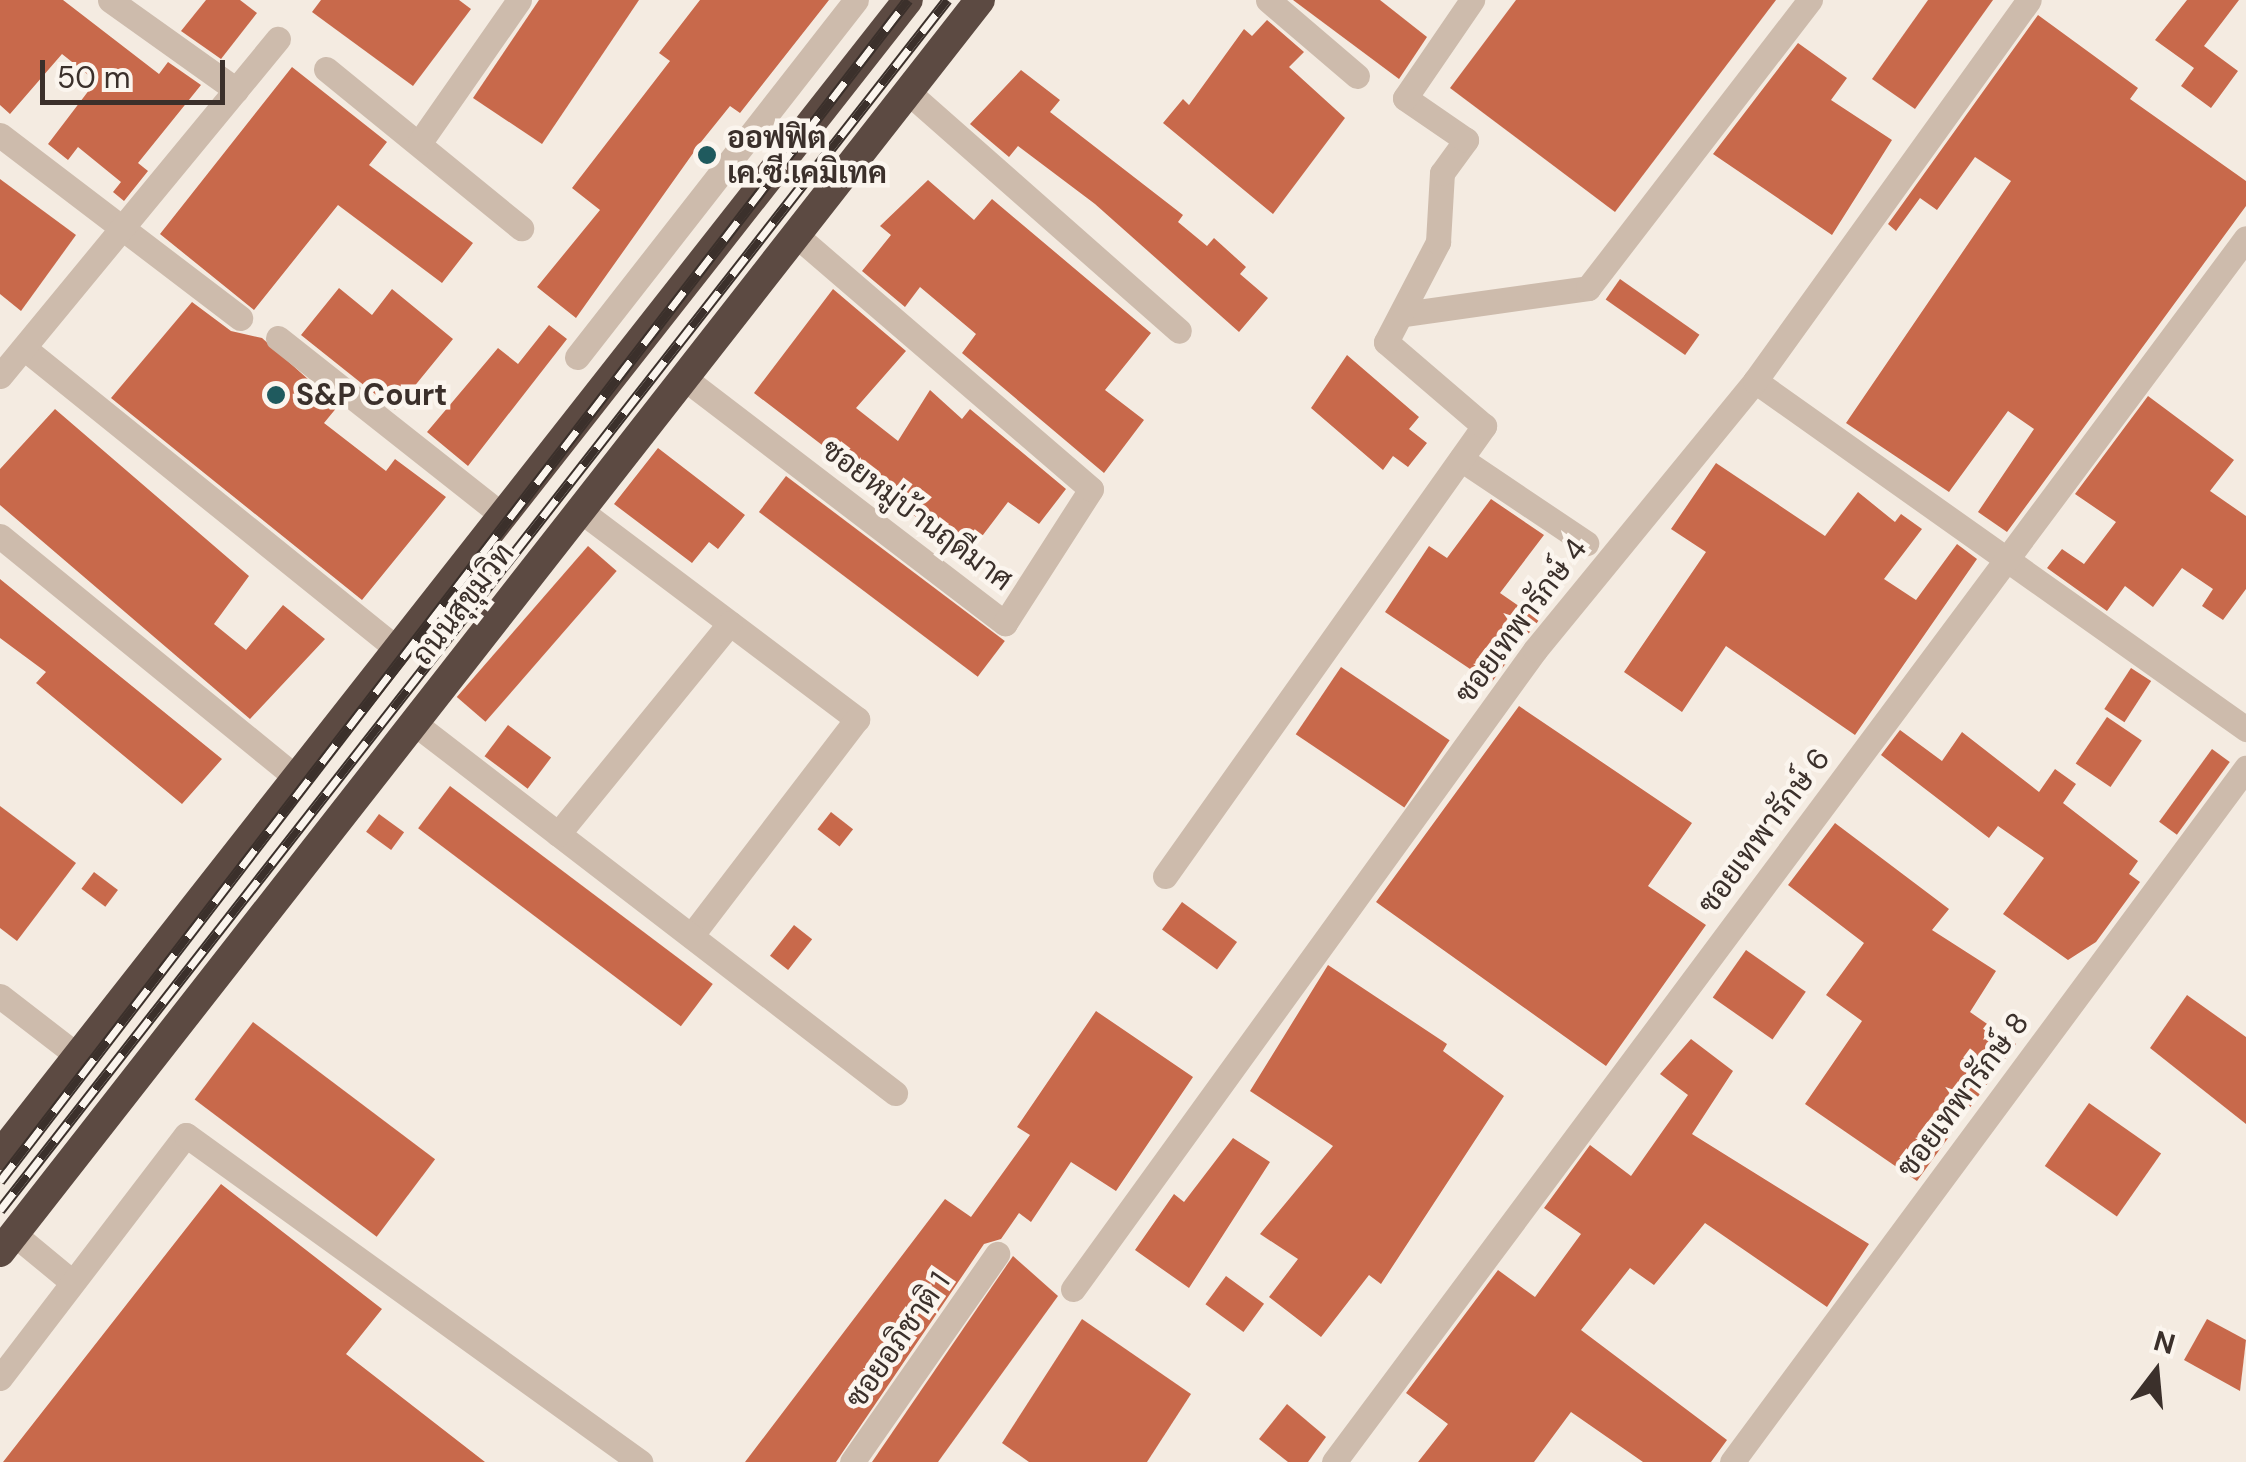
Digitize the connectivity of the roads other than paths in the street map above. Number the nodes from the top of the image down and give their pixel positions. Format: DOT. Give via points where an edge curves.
graph roads {
  1 [pos="110,0"];
  2 [pos="519,0"];
  3 [pos="856,0"];
  4 [pos="908,0"];
  5 [pos="980,0"];
  6 [pos="1268,0"];
  7 [pos="1472,0"];
  8 [pos="1810,0"];
  9 [pos="2029,0"];
  10 [pos="278,38"];
  11 [pos="326,69"];
  12 [pos="1357,76"];
  13 [pos="236,90"];
  14 [pos="908,92"];
  15 [pos="0,135"];
  16 [pos="420,142"];
  17 [pos="520,228"];
  18 [pos="120,230"];
  19 [pos="796,236"];
  20 [pos="2246,238"];
  21 [pos="1404,314"];
  22 [pos="240,318"];
  23 [pos="1179,331"];
  24 [pos="278,338"];
  25 [pos="24,348"];
  26 [pos="577,357"];
  27 [pos="0,376"];
  28 [pos="684,378"];
  29 [pos="1755,381"];
  30 [pos="1461,458"];
  31 [pos="580,510"];
  32 [pos="503,516"];
  33 [pos="0,536"];
  34 [pos="1586,543"];
  35 [pos="2010,557"];
  36 [pos="730,623"];
  37 [pos="398,650"];
  38 [pos="414,723"];
  39 [pos="2246,729"];
  40 [pos="2246,768"];
  41 [pos="298,779"];
  42 [pos="558,834"];
  43 [pos="1165,876"];
  44 [pos="691,936"];
  45 [pos="0,996"];
  46 [pos="78,1056"];
  47 [pos="895,1093"];
  48 [pos="0,1155"];
  49 [pos="5,1237"];
  50 [pos="997,1254"];
  51 [pos="72,1281"];
  52 [pos="1074,1289"];
  53 [pos="0,1378"];
  54 [pos="640,1462"];
  55 [pos="852,1462"];
  56 [pos="1334,1462"];
  57 [pos="1732,1462"];
  1 -- 13 [label="street"];
  2 -- 16 [label="street"];
  3 -- 26 [label="street"];
  4 -- 32 [label="highway, ถนนสุขุมวิท"];
  5 -- 14 [label="highway, ถนนสุขุมวิท"];
  6 -- 12 [label="street"];
  7 -- 21 [label="street" via="1405,98 1466,140 1442,173 1438,242"];
  8 -- 21 [label="street" via="1588,288"];
  9 -- 29 [label="street, ซอยเทพารักษ์ 4"];
  10 -- 13 [label="street"];
  11 -- 16 [label="street"];
  13 -- 18 [label="street"];
  14 -- 19 [label="highway, ถนนสุขุมวิท"];
  14 -- 23 [label="street"];
  15 -- 18 [label="street"];
  16 -- 17 [label="street"];
  18 -- 22 [label="street"];
  18 -- 25 [label="street"];
  19 -- 28 [label="highway, ถนนสุขุมวิท"];
  19 -- 28 [label="street, ซอยหมู่บ้านฤดีมาศ" via="1091,489 1087,509 1006,624"];
  20 -- 35 [label="street, ซอยเทพารักษ์ 6"];
  21 -- 30 [label="street" via="1386,342 1484,426"];
  24 -- 32 [label="street"];
  25 -- 27 [label="street"];
  25 -- 37 [label="street"];
  28 -- 31 [label="highway, ถนนสุขุมวิท"];
  29 -- 35 [label="street"];
  29 -- 52 [label="street, ซอยเทพารักษ์ 4" via="1535,650"];
  30 -- 34 [label="street"];
  30 -- 43 [label="street"];
  31 -- 36 [label="street"];
  31 -- 38 [label="highway, ถนนสุขุมวิท"];
  32 -- 37 [label="highway, ถนนสุขุมวิท"];
  33 -- 41 [label="street"];
  35 -- 39 [label="street"];
  35 -- 56 [label="street, ซอยเทพารักษ์ 6"];
  36 -- 42 [label="street"];
  36 -- 44 [label="street" via="857,719"];
  37 -- 41 [label="highway, ถนนสุขุมวิท"];
  38 -- 42 [label="street"];
  38 -- 49 [label="highway, ถนนสุขุมวิท"];
  40 -- 57 [label="street, ซอยเทพารักษ์ 8"];
  41 -- 46 [label="highway, ถนนสุขุมวิท"];
  42 -- 44 [label="street"];
  44 -- 47 [label="street"];
  45 -- 46 [label="street"];
  46 -- 48 [label="highway, ถนนสุขุมวิท"];
  49 -- 51 [label="street"];
  50 -- 55 [label="street, ซอยอภิชาติ 1"];
  51 -- 53 [label="street"];
  51 -- 54 [label="street" via="186,1135"];
}
